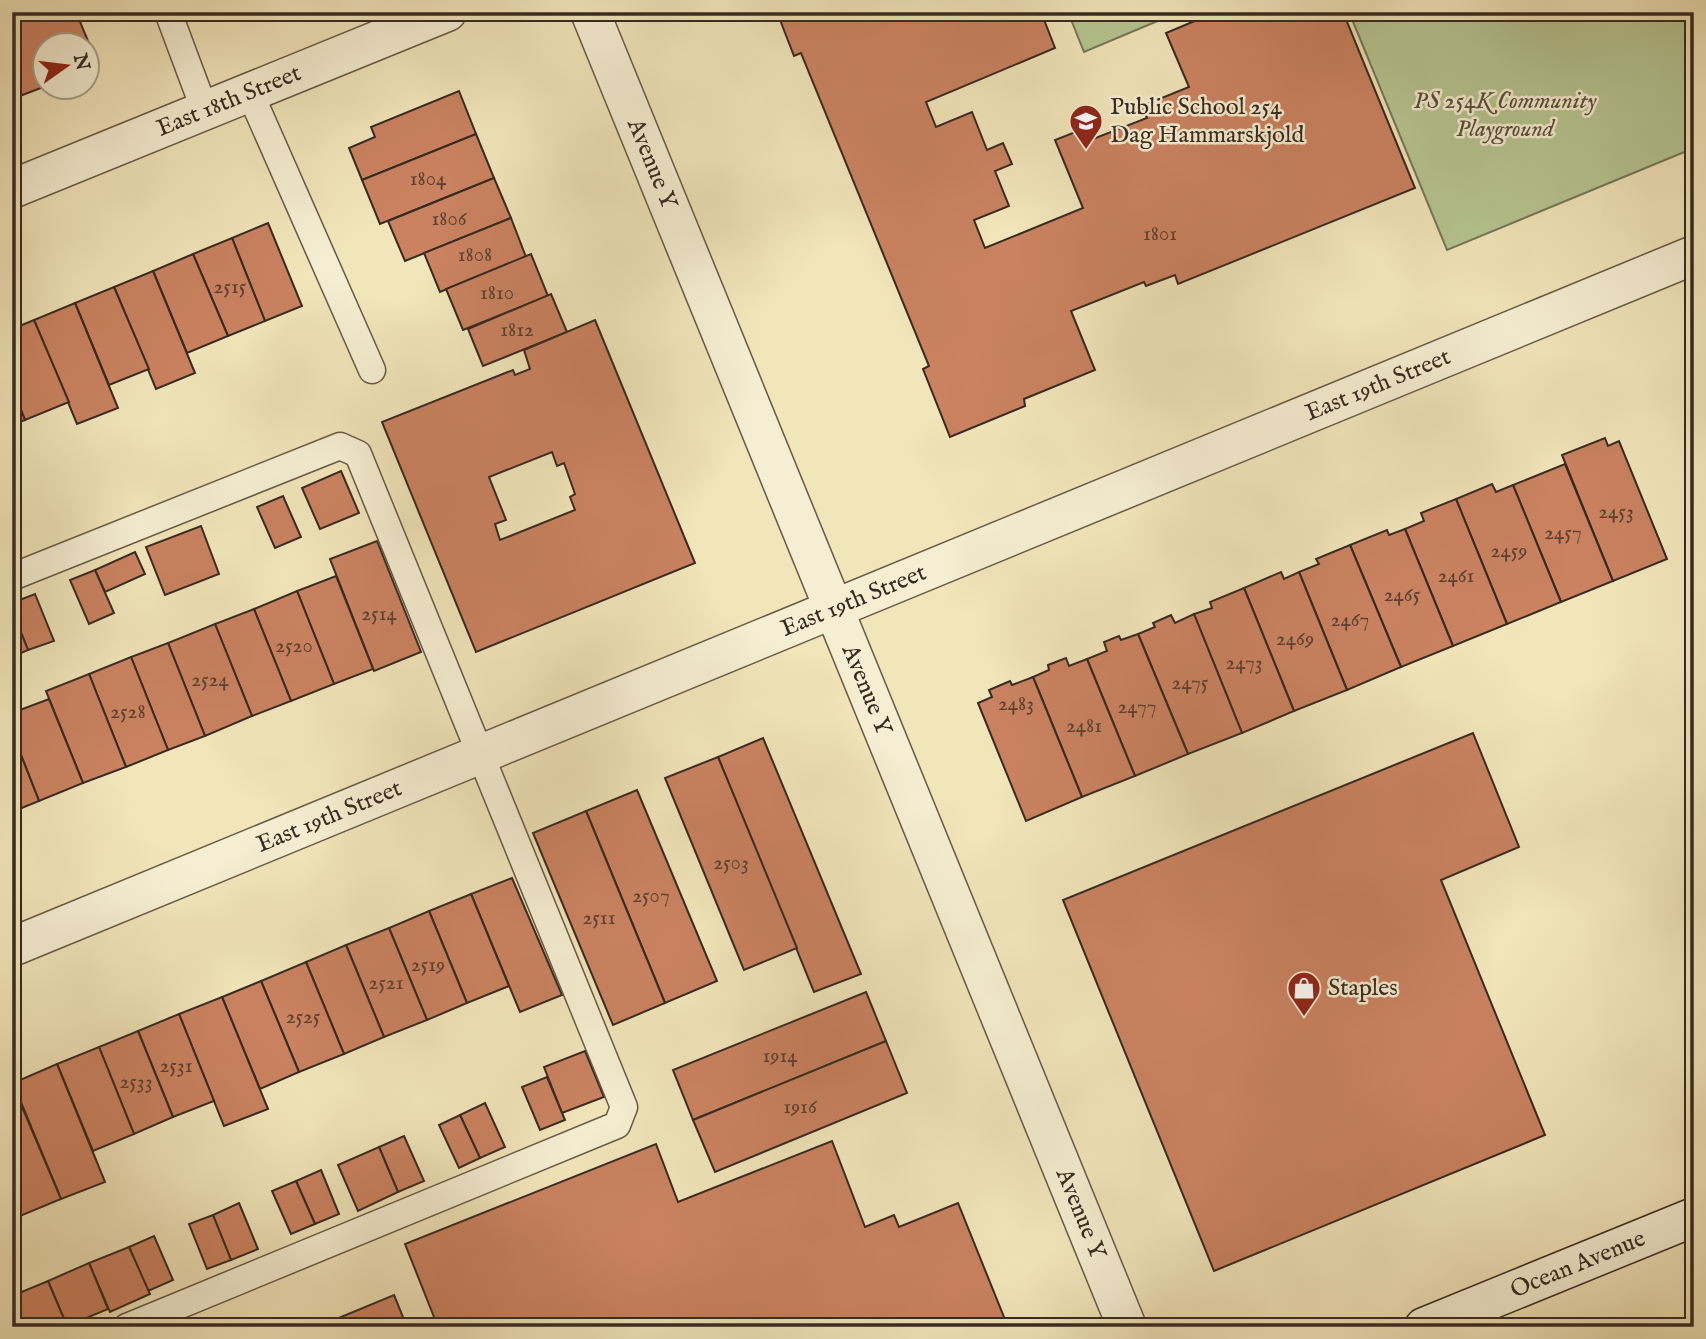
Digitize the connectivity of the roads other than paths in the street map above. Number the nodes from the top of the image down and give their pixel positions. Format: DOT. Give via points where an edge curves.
graph roads {
  1 [pos="168,12"];
  2 [pos="447,12"];
  3 [pos="590,12"];
  4 [pos="250,93"];
  5 [pos="205,111"];
  6 [pos="12,189"];
  7 [pos="1694,255"];
  8 [pos="372,370"];
  9 [pos="12,577"];
  10 [pos="834,609"];
  11 [pos="481,755"];
  12 [pos="12,947"];
  13 [pos="1694,1217"];
  14 [pos="127,1327"];
  15 [pos="1127,1327"];
  16 [pos="1424,1327"];
  1 -- 5 [label="lane"];
  2 -- 4 [label="street, East 18th Street"];
  3 -- 10 [label="street, Avenue Y"];
  4 -- 5 [label="street, East 18th Street"];
  4 -- 8 [label="lane"];
  5 -- 6 [label="street, East 18th Street"];
  7 -- 10 [label="street, East 19th Street"];
  9 -- 11 [label="lane" via="340,446 358,454"];
  10 -- 11 [label="street, East 19th Street"];
  10 -- 15 [label="street, Avenue Y"];
  11 -- 12 [label="street, East 19th Street"];
  11 -- 14 [label="lane" via="624,1107 617,1125"];
  13 -- 16 [label="street, Ocean Avenue"];
}
